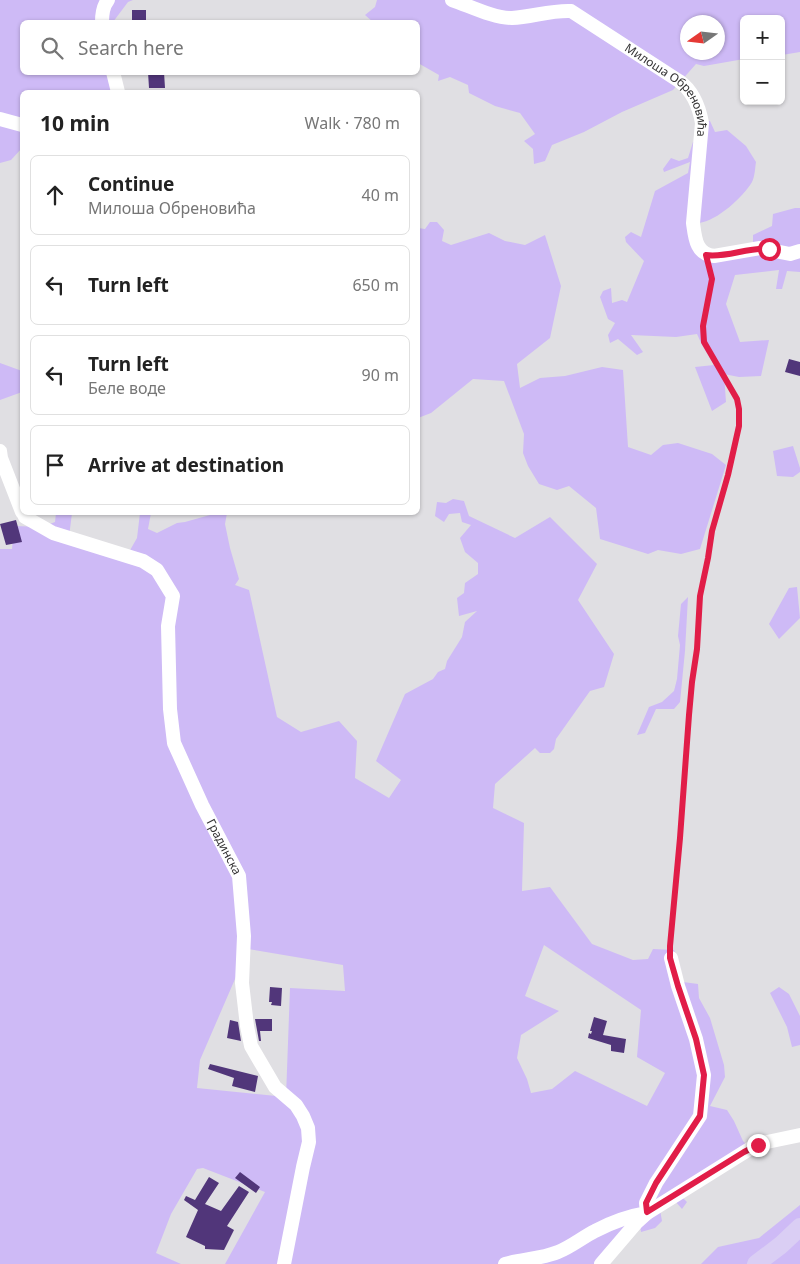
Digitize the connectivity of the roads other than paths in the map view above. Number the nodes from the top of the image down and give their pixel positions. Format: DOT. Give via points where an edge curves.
graph roads {
  1 [pos="108,0"];
  2 [pos="452,0"];
  3 [pos="102,20"];
  4 [pos="113,75"];
  5 [pos="117,90"];
  6 [pos="2,122"];
  7 [pos="20,126"];
  8 [pos="800,251"];
  9 [pos="0,451"];
  10 [pos="20,505"];
  11 [pos="24,515"];
  12 [pos="670,958"];
  13 [pos="800,1135"];
  14 [pos="647,1212"];
  15 [pos="800,1227"];
  16 [pos="284,1264"];
  17 [pos="505,1264"];
  18 [pos="601,1264"];
  19 [pos="756,1264"];
  1 -- 3 [label="street"];
  2 -- 8 [label="street, Милоша Обреновића" via="513,18 571,11 685,85 694,96 702,123 693,223 701,250 706,255 760,248 790,254"];
  4 -- 5 [label="street"];
  6 -- 7 [label="street"];
  9 -- 10 [label="street, Градинска"];
  11 -- 16 [label="street, Градинска" via="54,533 143,561 157,570 173,596 168,626 174,744 239,876 244,936 242,983 251,1046 275,1087 296,1105 308,1128 309,1142"];
  12 -- 14 [label="street" via="704,1075 700,1116 656,1183 646,1203"];
  13 -- 14 [label="street" via="751,1148"];
  14 -- 17 [label="street" via="613,1222 557,1253"];
  14 -- 18 [label="street"];
  15 -- 19 [label="main road"];
}
